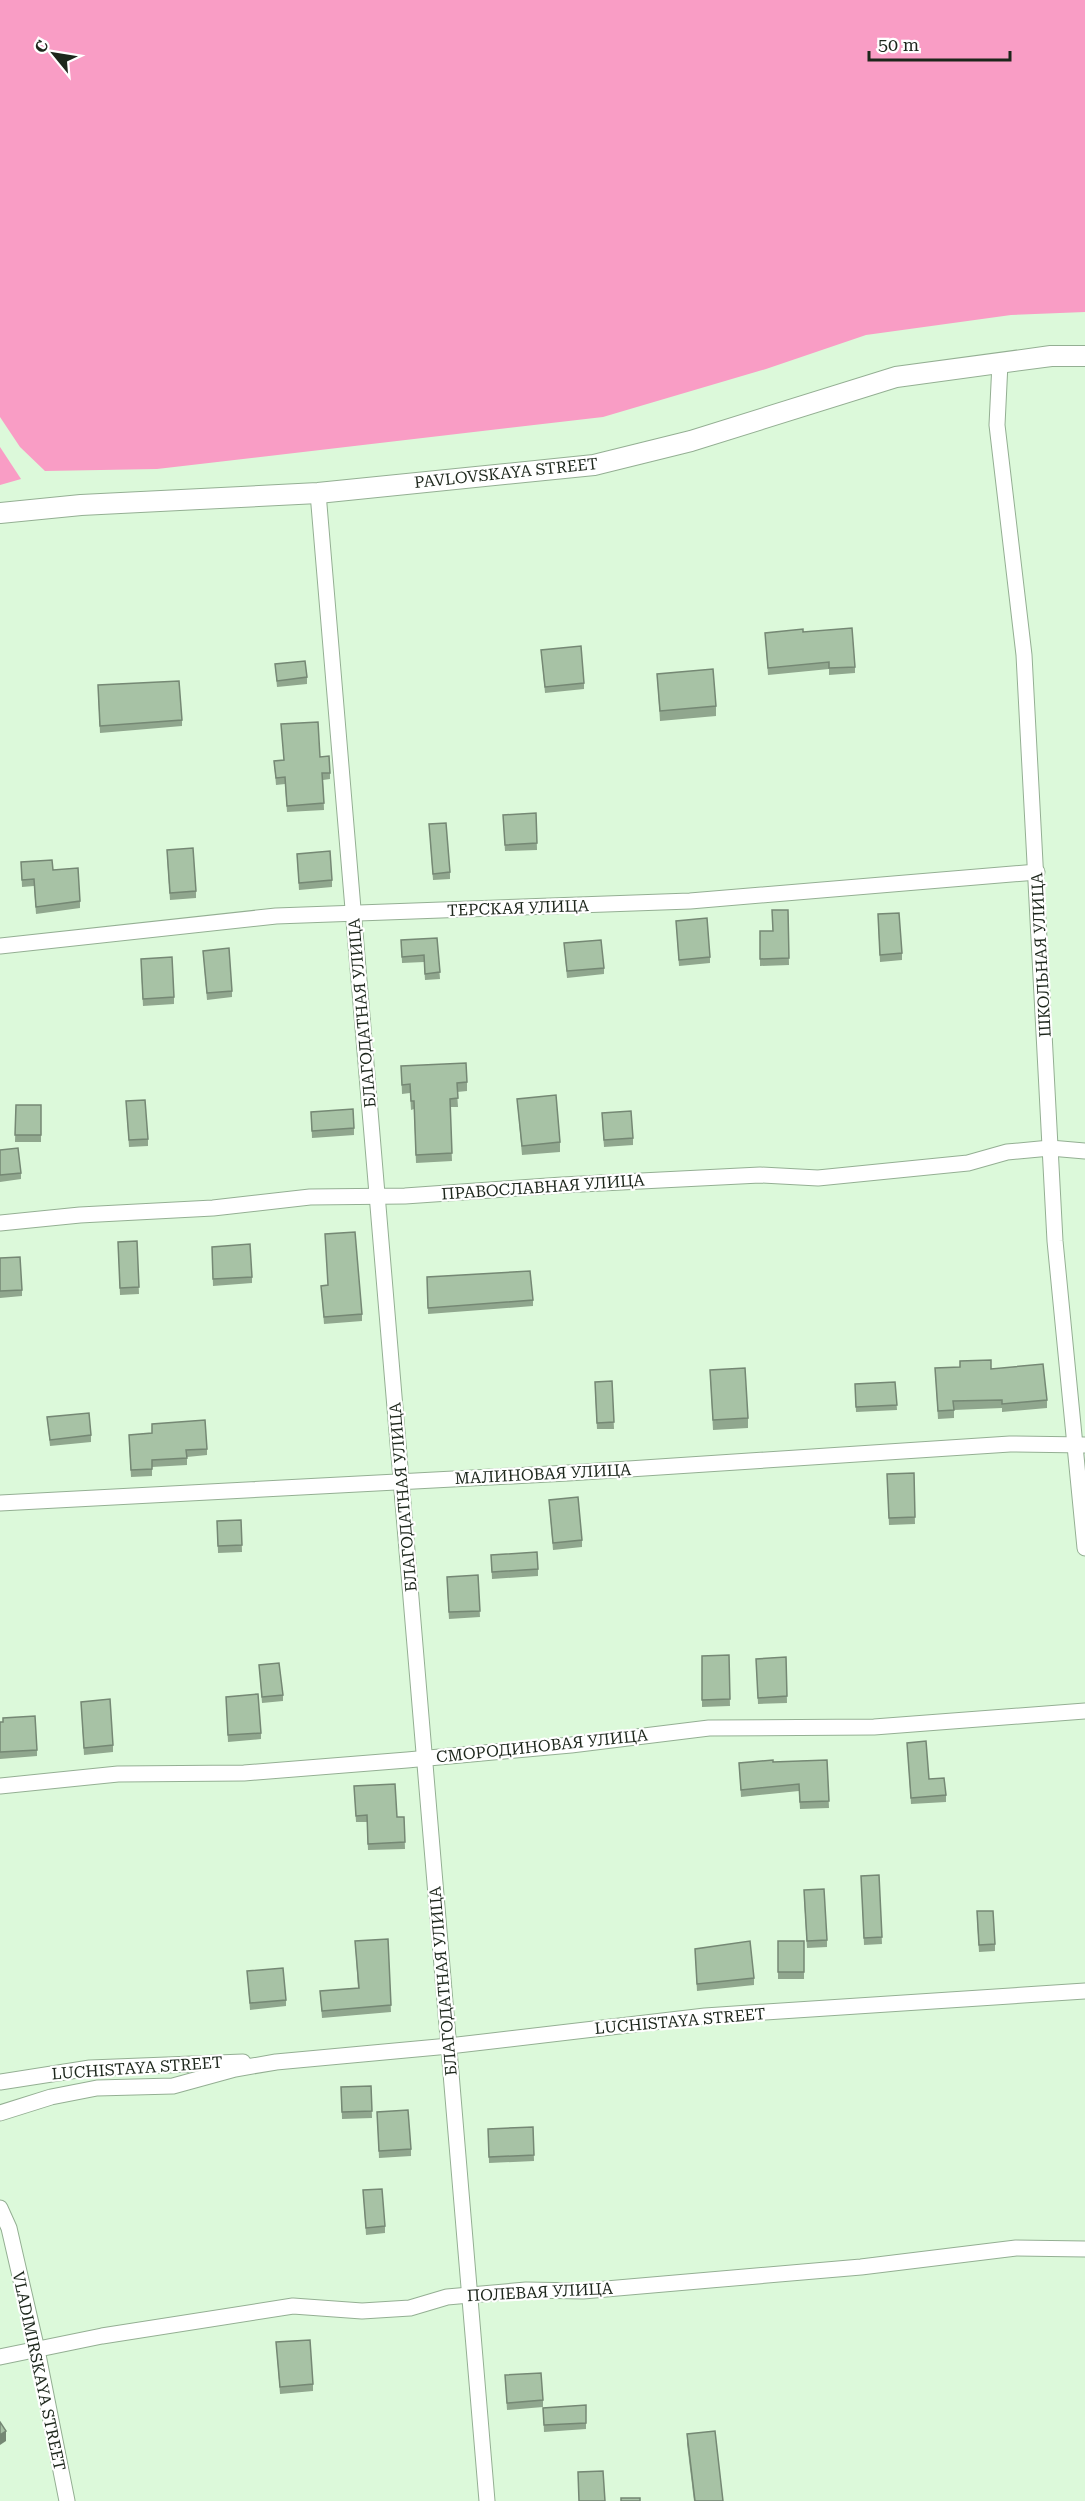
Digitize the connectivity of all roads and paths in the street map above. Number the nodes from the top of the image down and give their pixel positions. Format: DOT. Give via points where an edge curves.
graph roads {
  1 [pos="1085,356"];
  2 [pos="1000,363"];
  3 [pos="318,493"];
  4 [pos="0,513"];
  5 [pos="1037,872"];
  6 [pos="354,914"];
  7 [pos="0,946"];
  8 [pos="1050,1148"];
  9 [pos="1085,1151"];
  10 [pos="377,1197"];
  11 [pos="0,1223"];
  12 [pos="1080,1445"];
  13 [pos="401,1482"];
  14 [pos="0,1503"];
  15 [pos="1085,1548"];
  16 [pos="1085,1711"];
  17 [pos="424,1759"];
  18 [pos="0,1786"];
  19 [pos="1085,1991"];
  20 [pos="449,2046"];
  21 [pos="276,2062"];
  22 [pos="0,2082"];
  23 [pos="0,2113"];
  24 [pos="0,2208"];
  25 [pos="1085,2249"];
  26 [pos="470,2295"];
  27 [pos="37,2350"];
  28 [pos="0,2357"];
  29 [pos="67,2501"];
  30 [pos="487,2501"];
  1 -- 2 [label="street, PAVLOVSKAYA STREET"];
  2 -- 3 [label="street, PAVLOVSKAYA STREET" via="896,377 691,441 594,465"];
  2 -- 5 [label="street, ШКОЛЬНАЯ УЛИЦА" via="997,425 1024,655"];
  3 -- 4 [label="street, PAVLOVSKAYA STREET"];
  3 -- 6 [label="street, БЛАГОДАТНАЯ УЛИЦА"];
  5 -- 6 [label="street, ТЕРСКАЯ УЛИЦА" via="690,901"];
  5 -- 8 [label="street, ШКОЛЬНАЯ УЛИЦА"];
  6 -- 7 [label="street, ТЕРСКАЯ УЛИЦА" via="276,916"];
  6 -- 10 [label="street, БЛАГОДАТНАЯ УЛИЦА"];
  8 -- 9 [label="street, ПРАВОСЛАВНАЯ УЛИЦА"];
  8 -- 10 [label="street, ПРАВОСЛАВНАЯ УЛИЦА" via="1007,1152 968,1163 818,1178 760,1175"];
  8 -- 12 [label="street, ШКОЛЬНАЯ УЛИЦА" via="1055,1241"];
  10 -- 11 [label="street, ПРАВОСЛАВНАЯ УЛИЦА" via="310,1197"];
  10 -- 13 [label="street, БЛАГОДАТНАЯ УЛИЦА"];
  12 -- 13 [label="street, МАЛИНОВАЯ УЛИЦА" via="1010,1444"];
  12 -- 15 [label="street, ШКОЛЬНАЯ УЛИЦА"];
  13 -- 14 [label="street, МАЛИНОВАЯ УЛИЦА"];
  13 -- 17 [label="street, БЛАГОДАТНАЯ УЛИЦА"];
  16 -- 17 [label="street, СМОРОДИНОВАЯ УЛИЦА" via="874,1727 709,1728"];
  17 -- 18 [label="street, СМОРОДИНОВАЯ УЛИЦА" via="244,1773 118,1774"];
  17 -- 20 [label="street, БЛАГОДАТНАЯ УЛИЦА"];
  19 -- 20 [label="street, LUCHISTAYA STREET" via="705,2016"];
  20 -- 21 [label="street, LUCHISTAYA STREET"];
  20 -- 26 [label="street, БЛАГОДАТНАЯ УЛИЦА"];
  21 -- 22 [label="street, LUCHISTAYA STREET" via="90,2068"];
  21 -- 23 [label="street, LUCHISTAYA STREET" via="235,2068 173,2086 97,2088"];
  24 -- 27 [label="street, VLADIMIRSKAYA STREET" via="9,2228"];
  25 -- 26 [label="street, ПОЛЕВАЯ УЛИЦА" via="1016,2248 861,2267 583,2291 526,2290"];
  26 -- 27 [label="street, ПОЛЕВАЯ УЛИЦА" via="410,2308 362,2311 293,2306"];
  26 -- 30 [label="street, БЛАГОДАТНАЯ УЛИЦА"];
  27 -- 28 [label="street, ПОЛЕВАЯ УЛИЦА"];
  27 -- 29 [label="street, VLADIMIRSKAYA STREET"];
}
